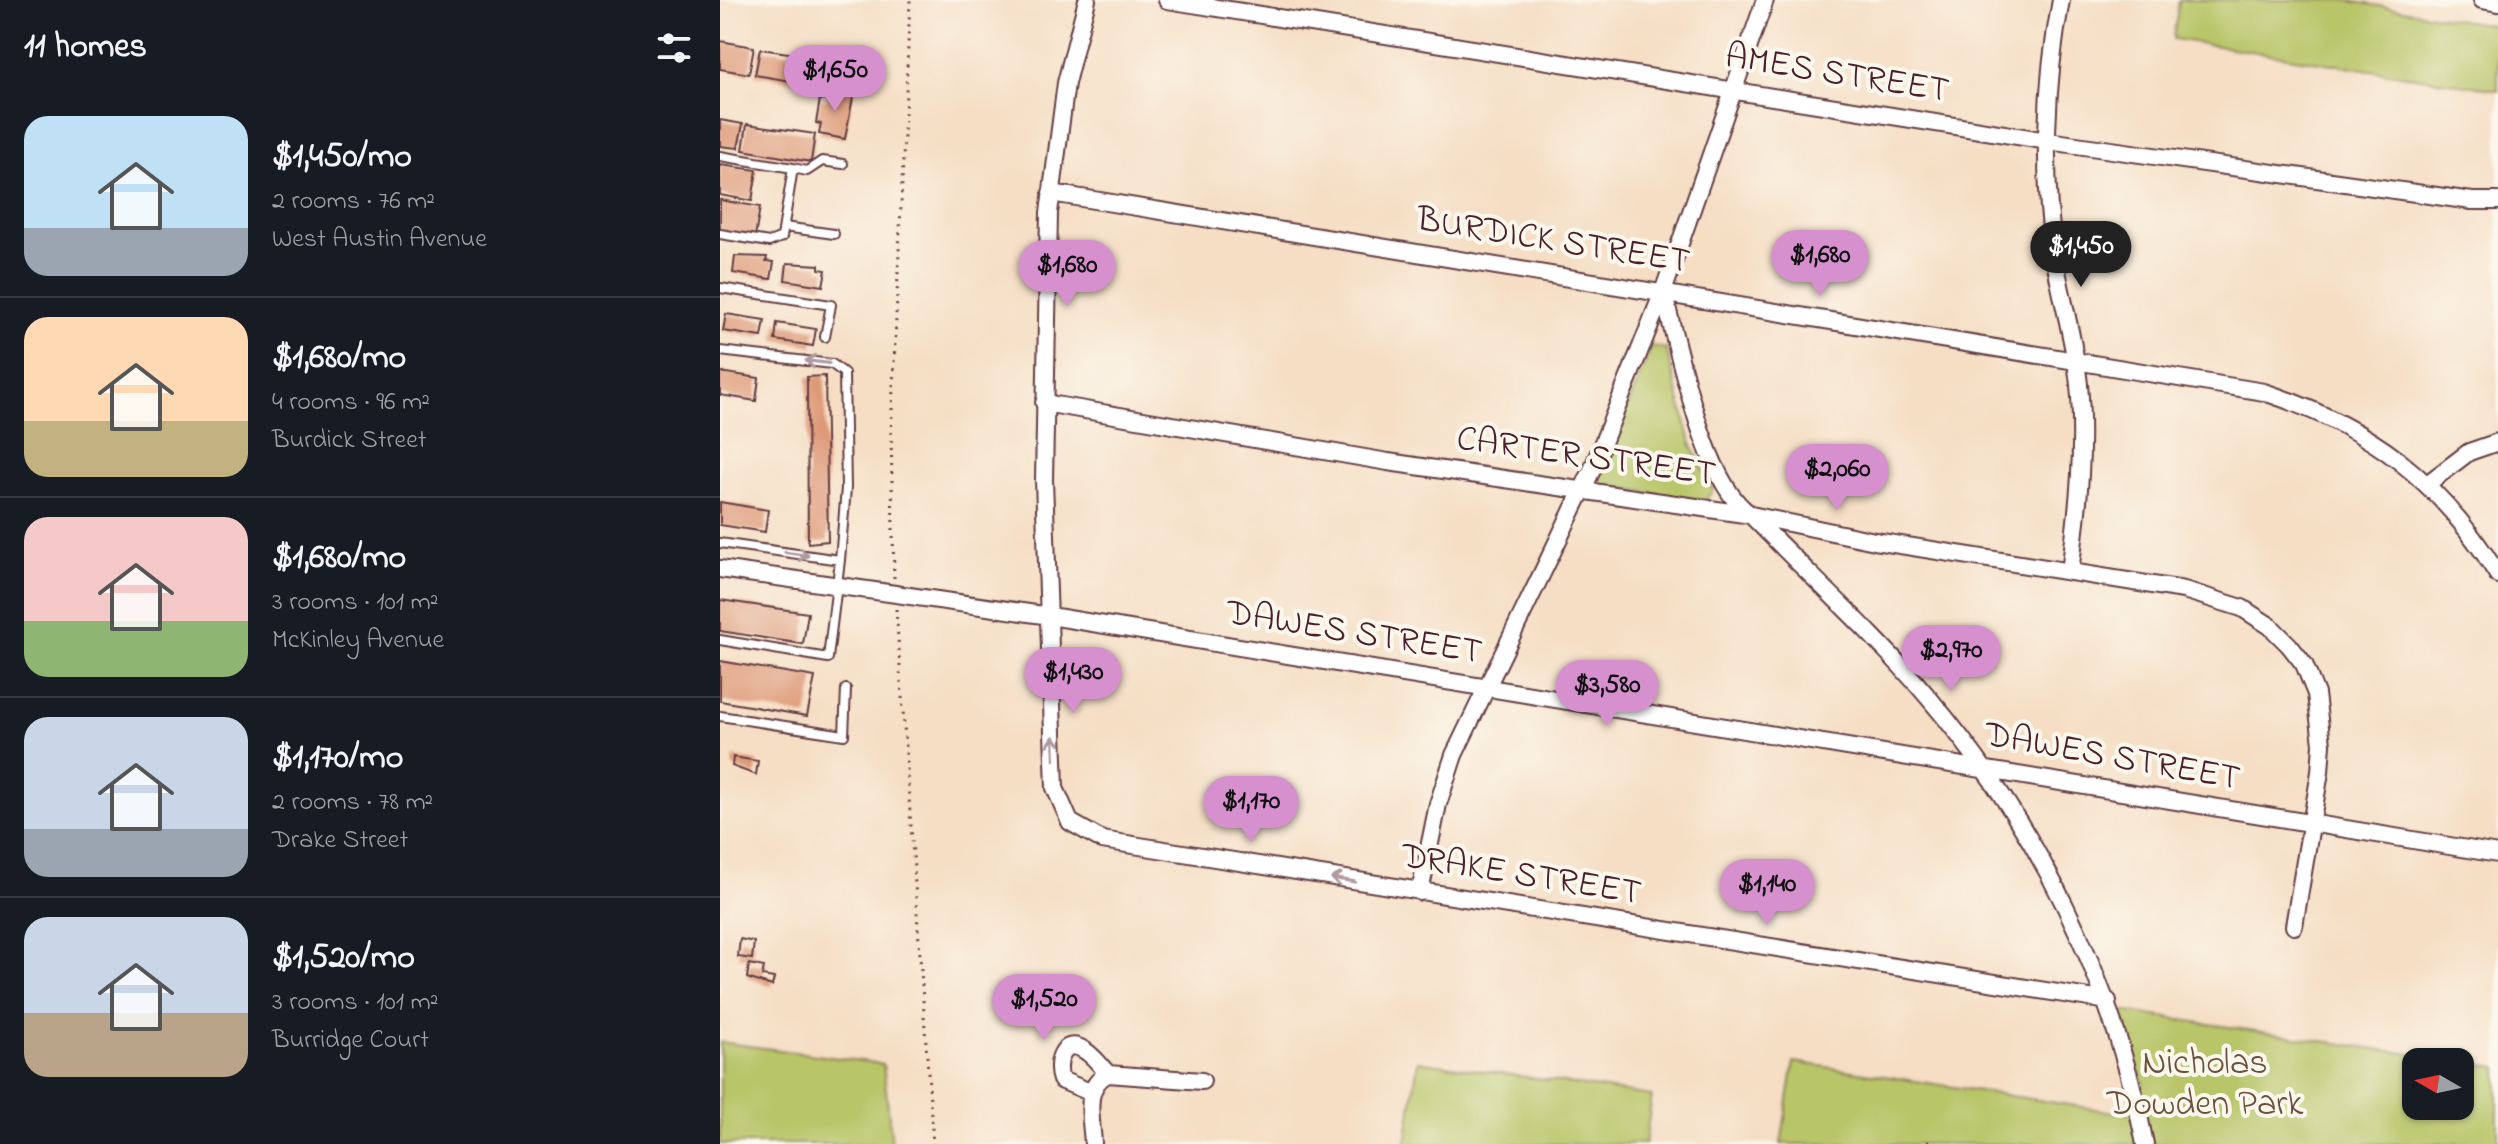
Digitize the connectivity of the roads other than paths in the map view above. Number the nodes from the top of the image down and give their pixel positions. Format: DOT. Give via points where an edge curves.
graph roads {
  1 [pos="1087,0"];
  2 [pos="1167,0"];
  3 [pos="1765,0"];
  4 [pos="2061,0"];
  5 [pos="2482,0"];
  6 [pos="2498,3"];
  7 [pos="1736,92"];
  8 [pos="2048,141"];
  9 [pos="720,156"];
  10 [pos="843,164"];
  11 [pos="793,168"];
  12 [pos="1051,193"];
  13 [pos="2498,201"];
  14 [pos="784,227"];
  15 [pos="720,234"];
  16 [pos="834,234"];
  17 [pos="720,288"];
  18 [pos="1663,292"];
  19 [pos="825,337"];
  20 [pos="720,351"];
  21 [pos="2075,360"];
  22 [pos="1044,403"];
  23 [pos="2498,442"];
  24 [pos="2427,484"];
  25 [pos="1581,489"];
  26 [pos="1751,515"];
  27 [pos="720,543"];
  28 [pos="840,560"];
  29 [pos="720,569"];
  30 [pos="2070,572"];
  31 [pos="2498,575"];
  32 [pos="837,586"];
  33 [pos="1050,616"];
  34 [pos="720,640"];
  35 [pos="1487,688"];
  36 [pos="846,689"];
  37 [pos="720,716"];
  38 [pos="1983,768"];
  39 [pos="2311,824"];
  40 [pos="2498,854"];
  41 [pos="1420,892"];
  42 [pos="2294,926"];
  43 [pos="2108,1001"];
  44 [pos="1108,1074"];
  45 [pos="1202,1081"];
  46 [pos="1092,1093"];
  47 [pos="1093,1144"];
  48 [pos="2145,1144"];
  1 -- 12 [label="street" via="1066,83"];
  2 -- 7 [label="street, AMES STREET"];
  3 -- 7 [label="street"];
  4 -- 8 [label="street"];
  5 -- 6 [label="street"];
  7 -- 8 [label="street, AMES STREET"];
  7 -- 18 [label="street"];
  8 -- 13 [label="street, AMES STREET"];
  8 -- 21 [label="street" via="2055,259"];
  9 -- 11 [label="lane"];
  10 -- 11 [label="lane" via="822,161 807,171"];
  11 -- 14 [label="lane"];
  12 -- 18 [label="street, BURDICK STREET"];
  12 -- 22 [label="street"];
  14 -- 15 [label="lane" via="782,237 769,242"];
  14 -- 16 [label="lane"];
  17 -- 19 [label="lane" via="831,305"];
  18 -- 21 [label="street, BURDICK STREET"];
  18 -- 25 [label="street"];
  18 -- 26 [label="street" via="1709,456 1736,505"];
  28 -- 20 [label="lane, one-way" via="846,488 844,373 832,364"];
  21 -- 24 [label="street, BURDICK STREET" via="2230,385 2308,407 2382,447"];
  21 -- 30 [label="street" via="2081,455"];
  22 -- 25 [label="street, CARTER STREET"];
  22 -- 33 [label="street"];
  23 -- 24 [label="street" via="2469,452"];
  24 -- 31 [label="street, BURDICK STREET" via="2473,534"];
  25 -- 26 [label="street, CARTER STREET"];
  25 -- 35 [label="street"];
  26 -- 30 [label="street, CARTER STREET"];
  26 -- 38 [label="street" via="1928,696"];
  27 -- 28 [label="lane, one-way"];
  28 -- 32 [label="lane"];
  29 -- 32 [label="street, DAWES STREET"];
  30 -- 39 [label="street, CARTER STREET" via="2217,597 2270,626 2289,645 2316,694 2322,744"];
  32 -- 33 [label="street, DAWES STREET"];
  32 -- 34 [label="lane" via="828,658"];
  33 -- 35 [label="street, DAWES STREET"];
  41 -- 33 [label="street, DRAKE STREET, one-way" via="1102,840 1070,822 1055,788"];
  35 -- 38 [label="street, DAWES STREET"];
  35 -- 41 [label="street" via="1454,755"];
  36 -- 37 [label="lane" via="844,735"];
  38 -- 39 [label="street, DAWES STREET"];
  38 -- 43 [label="street" via="2070,913"];
  39 -- 40 [label="street, DAWES STREET"];
  39 -- 42 [label="street, CARTER STREET"];
  41 -- 43 [label="street, DRAKE STREET"];
  43 -- 48 [label="street"];
  44 -- 45 [label="street"];
  44 -- 46 [label="street" via="1093,1083"];
  44 -- 46 [label="street" via="1081,1048 1060,1054 1056,1066 1061,1080"];
  46 -- 47 [label="street"];
}
